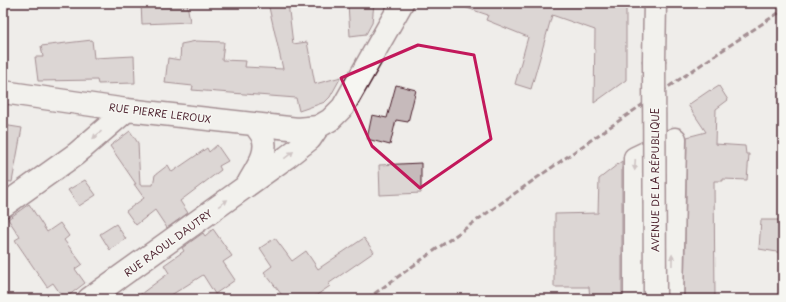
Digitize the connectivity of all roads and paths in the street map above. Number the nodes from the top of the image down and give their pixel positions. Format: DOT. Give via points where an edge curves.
graph roads {
  1 [pos="402,3"];
  2 [pos="655,3"];
  3 [pos="3,92"];
  4 [pos="127,110"];
  5 [pos="254,124"];
  6 [pos="318,127"];
  7 [pos="246,186"];
  8 [pos="3,206"];
  9 [pos="89,299"];
  10 [pos="635,299"];
  11 [pos="655,299"];
  12 [pos="672,299"];
  1 -- 6 [label="street" via="343,107 330,120"];
  2 -- 11 [label="street, AVENUE DE LA RÉPUBLIQUE, bridge"];
  3 -- 4 [label="street, RUE PIERRE LEROUX"];
  4 -- 5 [label="street, RUE PIERRE LEROUX"];
  4 -- 8 [label="street, one-way" via="76,154"];
  5 -- 6 [label="street, RUE PIERRE LEROUX" via="298,129"];
  5 -- 7 [label="street" via="263,138 264,152"];
  7 -- 6 [label="street, RUE RAOUL DAUTRY, one-way" via="310,139"];
  9 -- 7 [label="street, RUE RAOUL DAUTRY, one-way"];
  12 -- 10 [label="street, one-way" via="675,138 635,158"];
}
